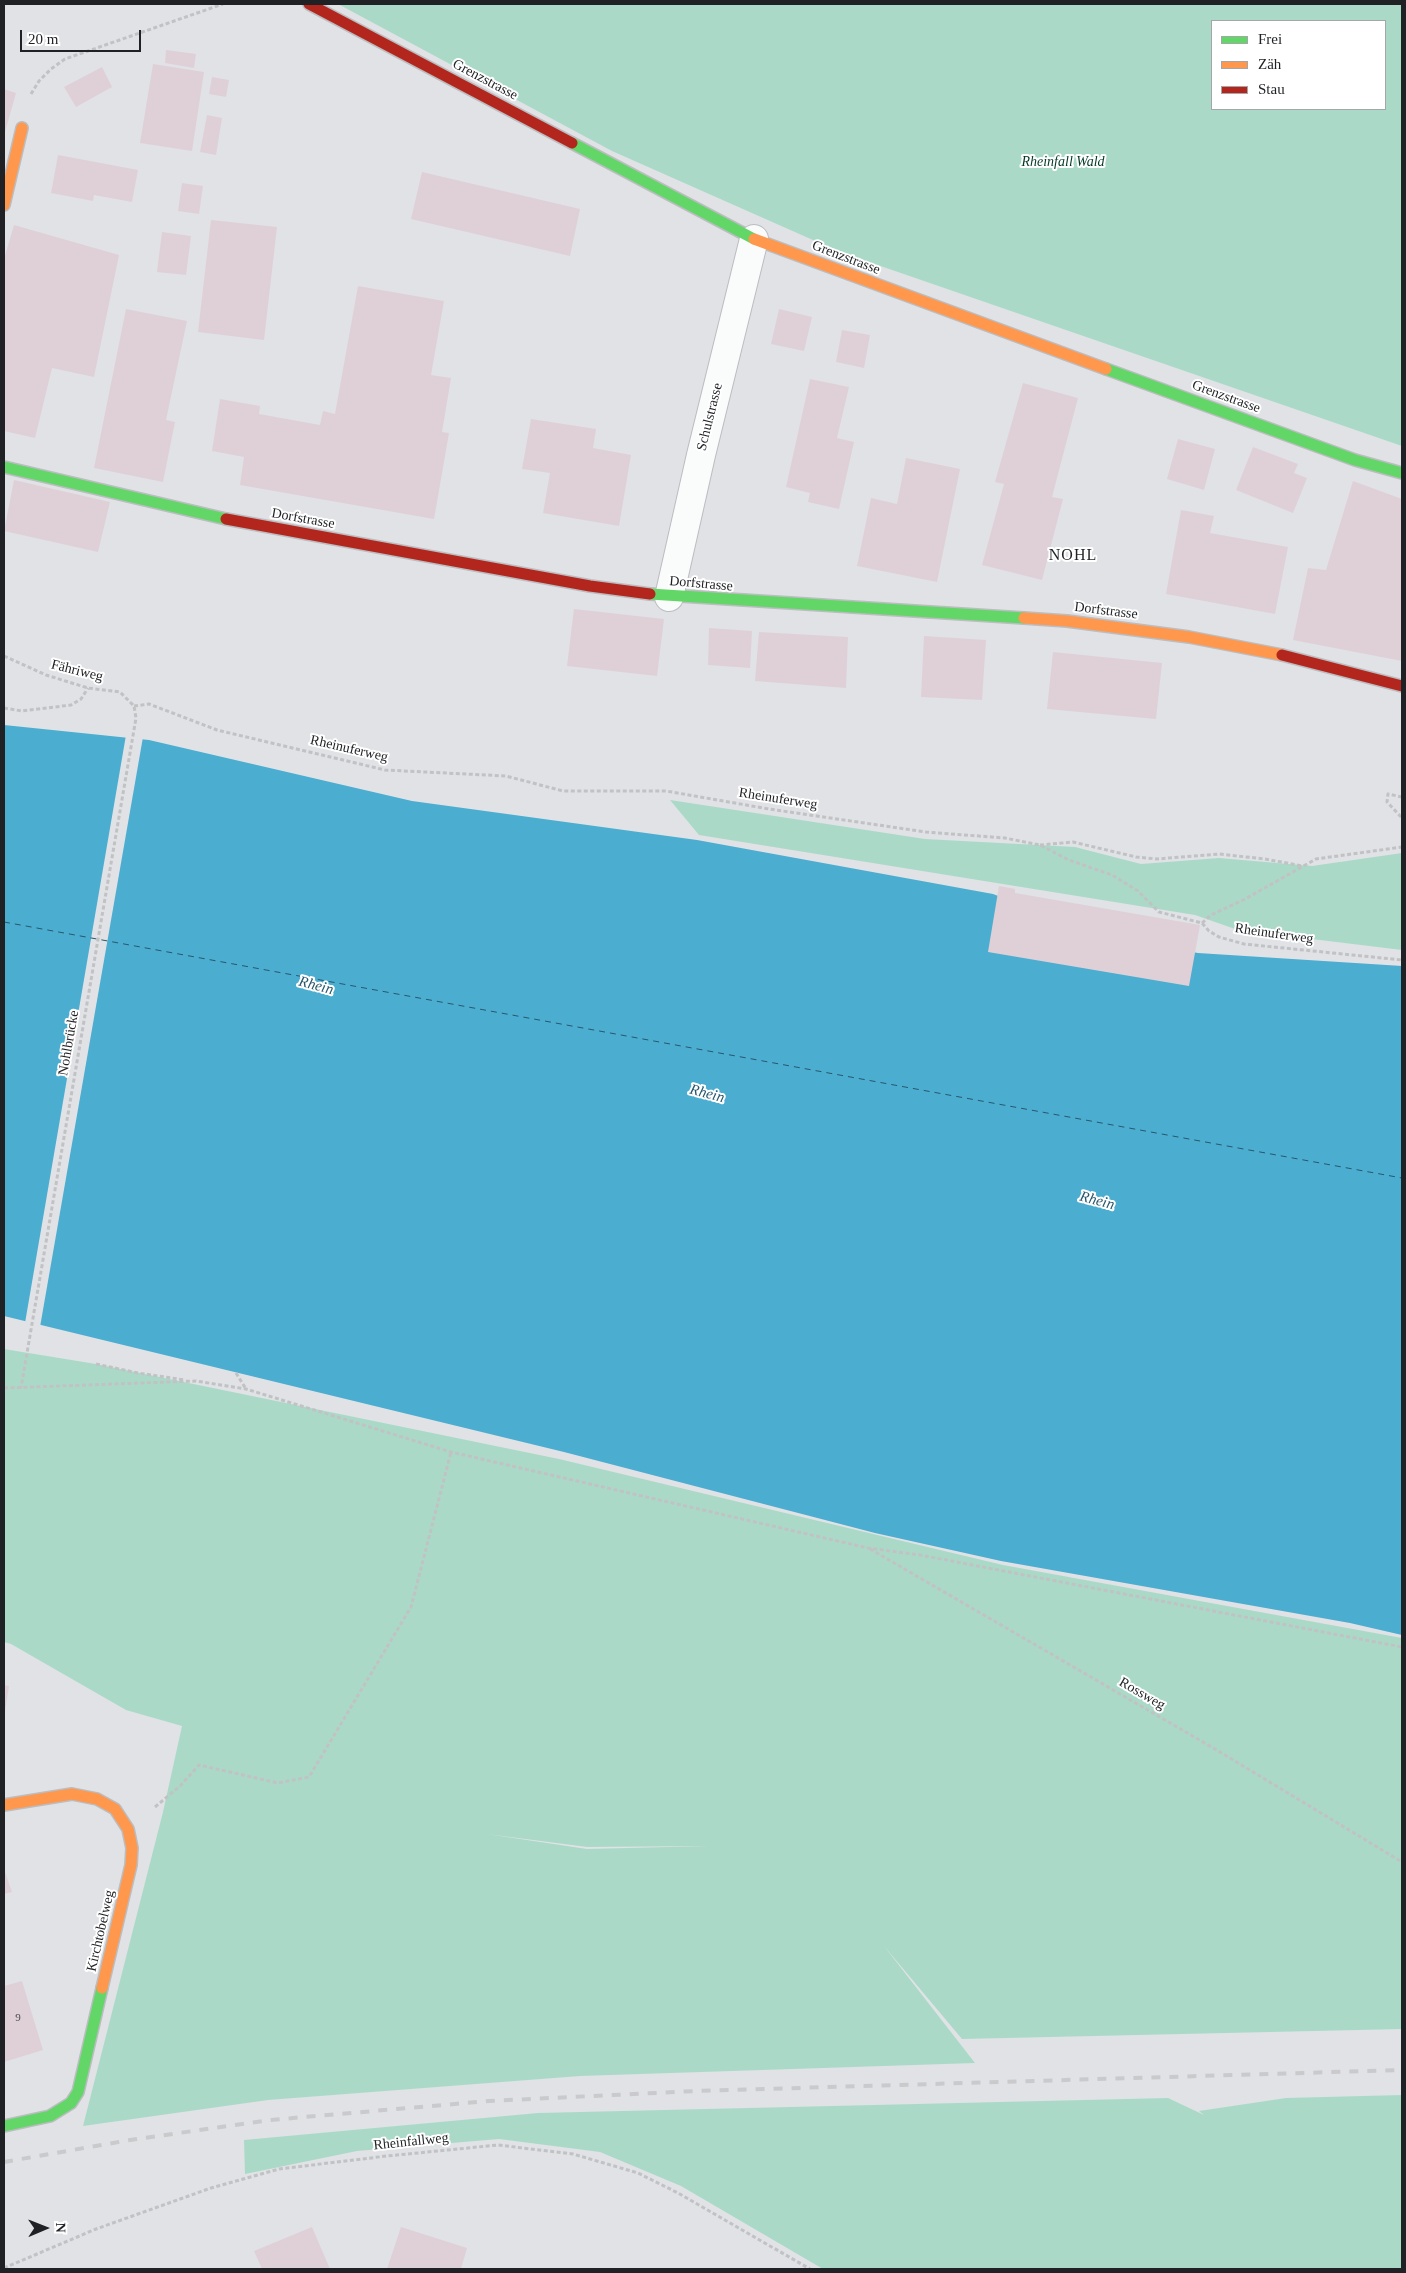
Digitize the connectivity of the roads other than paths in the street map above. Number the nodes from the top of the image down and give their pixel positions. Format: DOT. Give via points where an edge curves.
graph roads {
  1 [pos="309,4"];
  2 [pos="22,128"];
  3 [pos="4,205"];
  4 [pos="754,239"];
  5 [pos="4,467"];
  6 [pos="1402,473"];
  7 [pos="670,597"];
  8 [pos="1402,686"];
  9 [pos="4,1805"];
  10 [pos="4,2126"];
  1 -- 4 [label="street, Grenzstrasse"];
  2 -- 3 [label="street"];
  4 -- 6 [label="street, Grenzstrasse" via="1355,460"];
  4 -- 7 [label="street, Schulstrasse"];
  5 -- 7 [label="street, Dorfstrasse" via="232,521 590,586"];
  7 -- 8 [label="street, Dorfstrasse" via="1068,621 1189,637 1294,657"];
  9 -- 10 [label="street, Kirchtobelweg" via="72,1794 97,1800 116,1809 128,1829 132,1848 131,1865 78,2092 71,2103 50,2116"];
}
